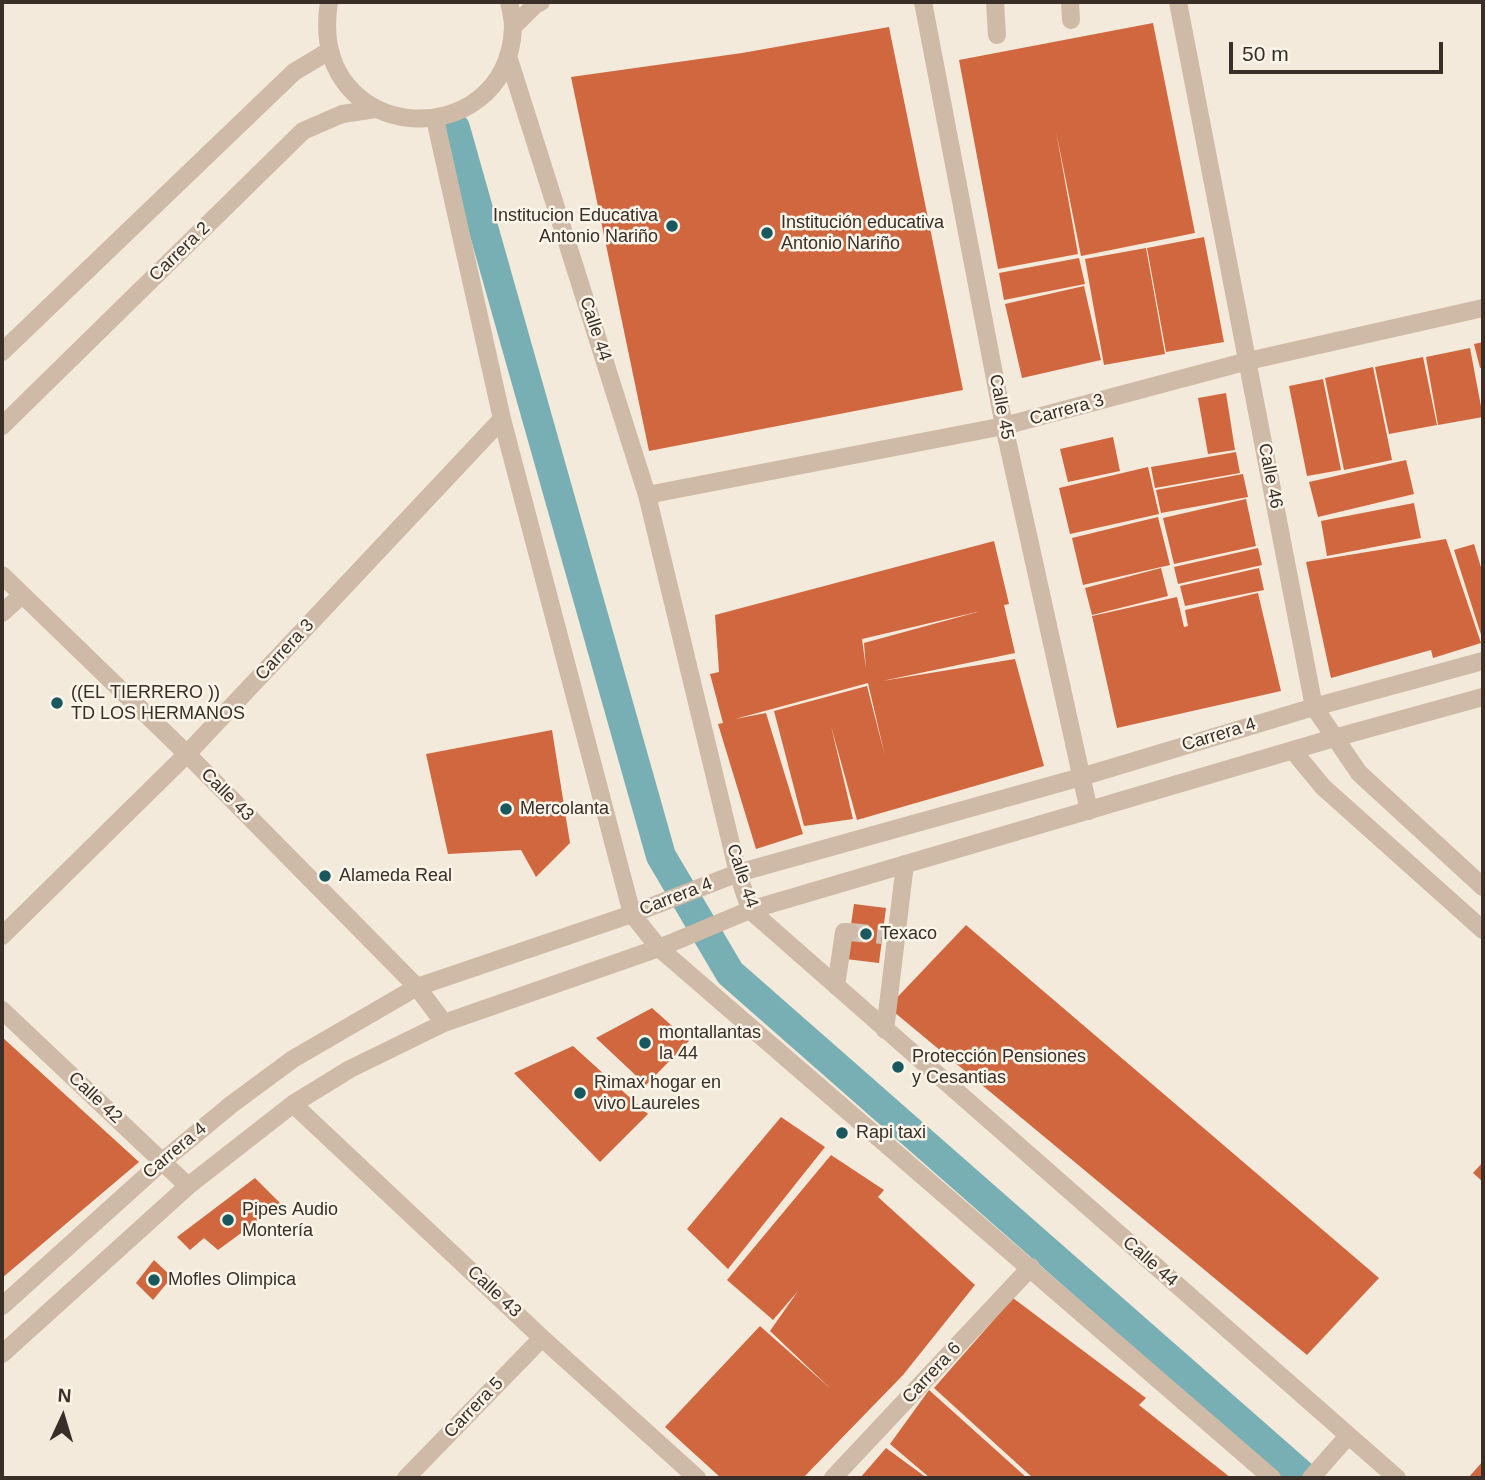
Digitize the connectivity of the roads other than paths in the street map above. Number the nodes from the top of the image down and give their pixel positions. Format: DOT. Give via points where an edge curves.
graph roads {
  1 [pos="329,2"];
  2 [pos="509,2"];
  3 [pos="541,2"];
  4 [pos="923,2"];
  5 [pos="995,2"];
  6 [pos="1178,2"];
  7 [pos="513,27"];
  8 [pos="997,36"];
  9 [pos="329,51"];
  10 [pos="508,56"];
  11 [pos="376,109"];
  12 [pos="435,118"];
  13 [pos="1483,308"];
  14 [pos="2,352"];
  15 [pos="1248,361"];
  16 [pos="502,419"];
  17 [pos="2,426"];
  18 [pos="1004,426"];
  19 [pos="647,495"];
  20 [pos="2,575"];
  21 [pos="22,595"];
  22 [pos="2,613"];
  23 [pos="1483,661"];
  24 [pos="1483,697"];
  25 [pos="1314,707"];
  26 [pos="1334,738"];
  27 [pos="1294,752"];
  28 [pos="187,754"];
  29 [pos="1081,777"];
  30 [pos="1089,811"];
  31 [pos="905,864"];
  32 [pos="738,873"];
  33 [pos="1483,887"];
  34 [pos="750,911"];
  35 [pos="632,914"];
  36 [pos="1483,930"];
  37 [pos="850,932"];
  38 [pos="2,936"];
  39 [pos="659,948"];
  40 [pos="835,986"];
  41 [pos="417,987"];
  42 [pos="2,1010"];
  43 [pos="444,1023"];
  44 [pos="885,1030"];
  45 [pos="293,1104"];
  46 [pos="163,1161"];
  47 [pos="188,1186"];
  48 [pos="1031,1267"];
  49 [pos="2,1306"];
  50 [pos="542,1338"];
  51 [pos="2,1354"];
  52 [pos="1348,1436"];
  53 [pos="406,1478"];
  54 [pos="697,1478"];
  55 [pos="833,1478"];
  56 [pos="1272,1478"];
  57 [pos="1311,1478"];
  58 [pos="1396,1478"];
  1 -- 9 [label="street"];
  2 -- 7 [label="street"];
  3 -- 7 [label="street"];
  4 -- 18 [label="street, Calle 45"];
  5 -- 8 [label="street"];
  6 -- 15 [label="street, Calle 46"];
  7 -- 10 [label="street"];
  9 -- 11 [label="street" via="339,75"];
  9 -- 14 [label="street" via="294,72"];
  10 -- 12 [label="street" via="497,79 480,97 459,111"];
  10 -- 19 [label="street, Calle 44"];
  11 -- 12 [label="street" via="405,119"];
  11 -- 17 [label="street, Carrera 2" via="342,114 303,131"];
  12 -- 16 [label="street"];
  13 -- 15 [label="street, Carrera 3"];
  15 -- 18 [label="street, Carrera 3"];
  15 -- 25 [label="street, Calle 46"];
  16 -- 28 [label="street, Carrera 3"];
  16 -- 35 [label="street"];
  18 -- 19 [label="street, Carrera 3"];
  18 -- 29 [label="street, Calle 45"];
  19 -- 32 [label="street, Calle 44"];
  20 -- 21 [label="street, Calle 43"];
  21 -- 22 [label="street"];
  21 -- 28 [label="street, Calle 43"];
  23 -- 25 [label="street, Carrera 4"];
  24 -- 26 [label="street, Carrera 4"];
  25 -- 26 [label="street, Calle 46"];
  25 -- 29 [label="street, Carrera 4"];
  26 -- 27 [label="street, Carrera 4"];
  26 -- 33 [label="street, Calle 46" via="1359,773"];
  27 -- 30 [label="street, Carrera 4"];
  27 -- 36 [label="street" via="1323,787"];
  28 -- 38 [label="street, Carrera 3"];
  28 -- 41 [label="street, Calle 43"];
  29 -- 30 [label="street, Calle 45"];
  29 -- 32 [label="street, Carrera 4"];
  30 -- 31 [label="street, Carrera 4"];
  31 -- 34 [label="street, Carrera 4"];
  31 -- 44 [label="street" via="889,936"];
  32 -- 34 [label="street, Calle 44"];
  32 -- 35 [label="street, Carrera 4"];
  34 -- 39 [label="street, Carrera 4"];
  34 -- 40 [label="street, Calle 44"];
  35 -- 39 [label="street"];
  35 -- 41 [label="street, Carrera 4"];
  37 -- 40 [label="street" via="844,932"];
  39 -- 43 [label="street, Carrera 4"];
  39 -- 48 [label="street"];
  40 -- 44 [label="street, Calle 44"];
  41 -- 43 [label="street, Calle 43"];
  41 -- 46 [label="street, Carrera 4" via="293,1059"];
  42 -- 46 [label="street, Calle 42"];
  43 -- 45 [label="street, Carrera 4" via="350,1069"];
  44 -- 52 [label="street, Calle 44"];
  45 -- 47 [label="street, Carrera 4"];
  45 -- 50 [label="street, Calle 43"];
  46 -- 47 [label="street, Calle 42"];
  46 -- 49 [label="street, Carrera 4"];
  47 -- 51 [label="street, Carrera 4"];
  48 -- 55 [label="street, Carrera 6"];
  48 -- 56 [label="street"];
  50 -- 53 [label="street, Carrera 5"];
  50 -- 54 [label="street, Calle 43"];
  52 -- 57 [label="street"];
  52 -- 58 [label="street, Calle 44"];
}
